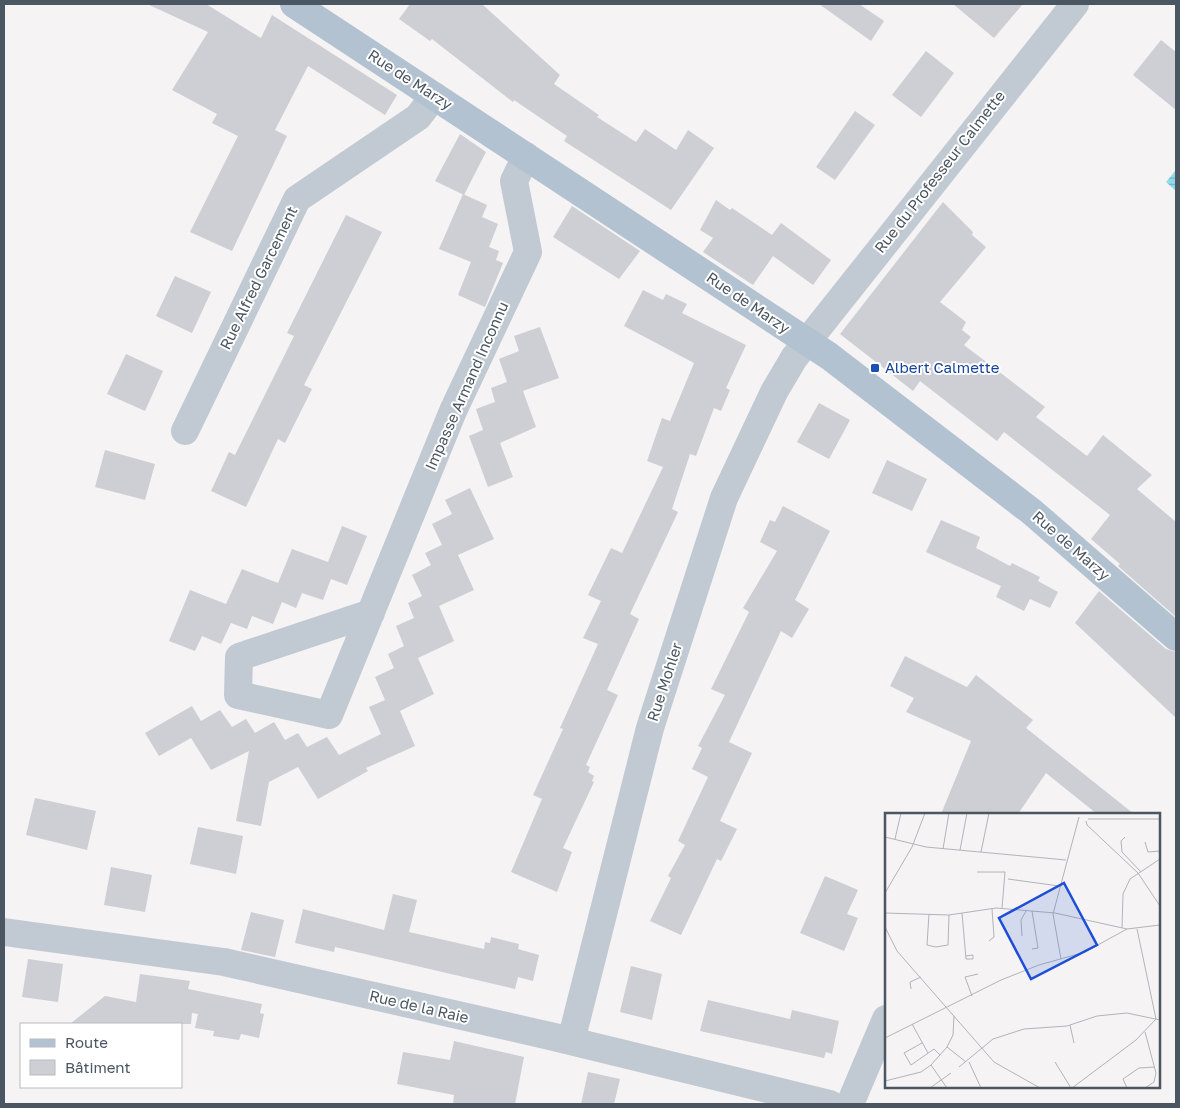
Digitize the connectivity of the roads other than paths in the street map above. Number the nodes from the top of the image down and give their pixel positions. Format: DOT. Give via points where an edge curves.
graph roads {
  1 [pos="294,4"];
  2 [pos="1075,4"];
  3 [pos="434,96"];
  4 [pos="526,156"];
  5 [pos="807,342"];
  6 [pos="185,431"];
  7 [pos="371,613"];
  8 [pos="1176,637"];
  9 [pos="4,932"];
  10 [pos="885,1022"];
  11 [pos="571,1042"];
  12 [pos="830,1104"];
  13 [pos="850,1104"];
  1 -- 3 [label="main road, Rue de Marzy"];
  2 -- 5 [label="street, Rue du Professeur Calmette"];
  3 -- 4 [label="main road, Rue de Marzy"];
  3 -- 6 [label="street, Rue Alfred Garcement" via="418,117 297,199"];
  4 -- 5 [label="main road, Rue de Marzy"];
  4 -- 7 [label="street, Impasse Armand Inconnu" via="514,181 528,252 453,411"];
  5 -- 8 [label="main road, Rue de Marzy" via="1032,512"];
  5 -- 11 [label="street, Rue Mohler" via="780,380 724,498 650,728"];
  7 -- 7 [label="street, Impasse Armand Inconnu" via="329,715 238,695 240,657"];
  9 -- 11 [label="street, Rue de la Raie" via="224,962"];
  10 -- 13 [label="street"];
  11 -- 12 [label="street, Rue de la Raie"];
}
